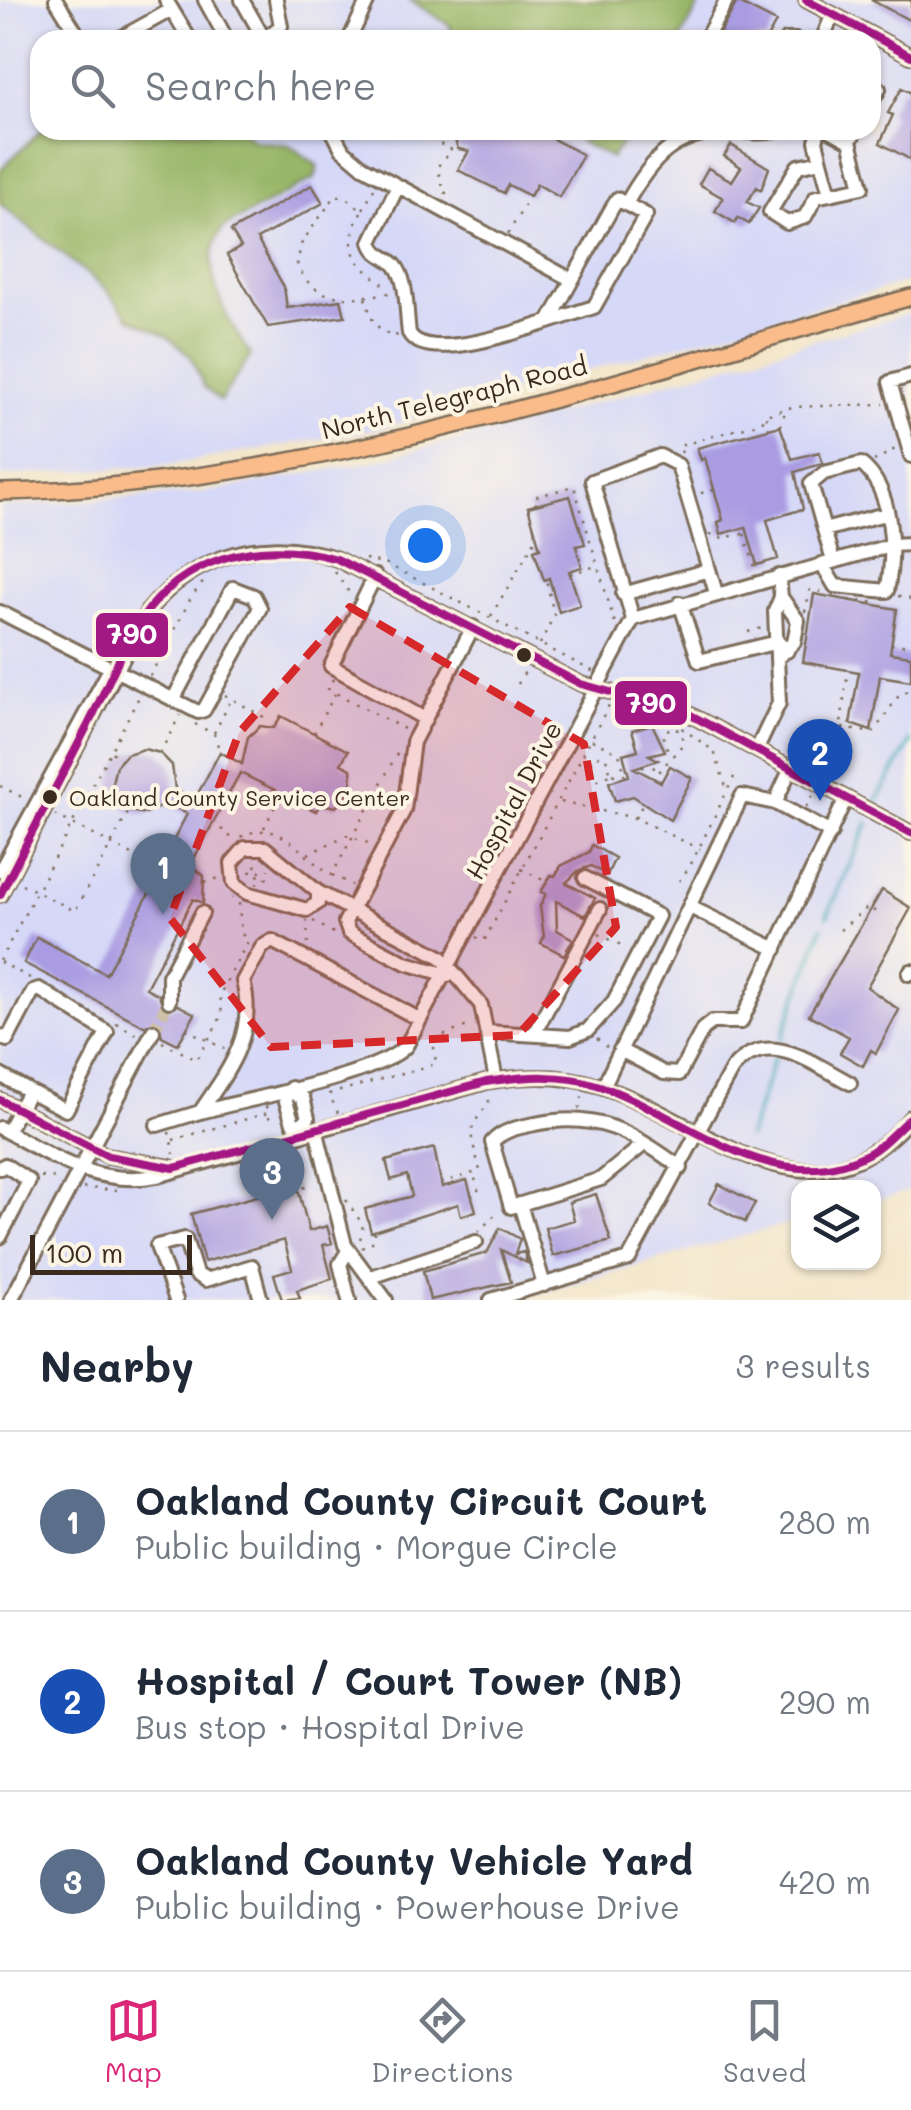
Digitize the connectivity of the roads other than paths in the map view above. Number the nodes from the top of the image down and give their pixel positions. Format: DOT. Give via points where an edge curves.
graph roads {
  1 [pos="56,0"];
  2 [pos="205,0"];
  3 [pos="242,0"];
  4 [pos="370,0"];
  5 [pos="727,0"];
  6 [pos="806,0"];
  7 [pos="274,2"];
  8 [pos="169,5"];
  9 [pos="833,14"];
  10 [pos="75,30"];
  11 [pos="132,30"];
  12 [pos="184,30"];
  13 [pos="222,30"];
  14 [pos="258,30"];
  15 [pos="276,30"];
  16 [pos="355,30"];
  17 [pos="710,30"];
  18 [pos="826,30"];
  19 [pos="863,30"];
  20 [pos="881,40"];
  21 [pos="911,56"];
  22 [pos="339,140"];
  23 [pos="689,140"];
  24 [pos="816,140"];
  25 [pos="854,140"];
  26 [pos="821,161"];
  27 [pos="398,186"];
  28 [pos="830,194"];
  29 [pos="626,204"];
  30 [pos="572,280"];
  31 [pos="911,297"];
  32 [pos="550,320"];
  33 [pos="911,376"];
  34 [pos="909,450"];
  35 [pos="0,492"];
  36 [pos="885,514"];
  37 [pos="824,530"];
  38 [pos="892,544"];
  39 [pos="911,544"];
  40 [pos="827,562"];
  41 [pos="709,570"];
  42 [pos="376,576"];
  43 [pos="779,576"];
  44 [pos="716,593"];
  45 [pos="623,594"];
  46 [pos="781,598"];
  47 [pos="680,603"];
  48 [pos="0,612"];
  49 [pos="633,619"];
  50 [pos="474,628"];
  51 [pos="781,650"];
  52 [pos="114,669"];
  53 [pos="598,688"];
  54 [pos="170,704"];
  55 [pos="424,719"];
  56 [pos="757,750"];
  57 [pos="792,768"];
  58 [pos="846,798"];
  59 [pos="776,803"];
  60 [pos="831,832"];
  61 [pos="911,833"];
  62 [pos="5,875"];
  63 [pos="585,878"];
  64 [pos="318,892"];
  65 [pos="0,894"];
  66 [pos="690,907"];
  67 [pos="600,909"];
  68 [pos="202,913"];
  69 [pos="348,916"];
  70 [pos="776,949"];
  71 [pos="449,972"];
  72 [pos="169,1001"];
  73 [pos="419,1019"];
  74 [pos="487,1032"];
  75 [pos="535,1032"];
  76 [pos="152,1034"];
  77 [pos="2,1043"];
  78 [pos="620,1050"];
  79 [pos="0,1075"];
  80 [pos="492,1084"];
  81 [pos="850,1084"];
  82 [pos="603,1087"];
  83 [pos="291,1090"];
  84 [pos="29,1091"];
  85 [pos="0,1100"];
  86 [pos="19,1110"];
  87 [pos="200,1112"];
  88 [pos="911,1118"];
  89 [pos="157,1125"];
  90 [pos="306,1129"];
  91 [pos="4,1130"];
  92 [pos="698,1134"];
  93 [pos="643,1146"];
  94 [pos="92,1148"];
  95 [pos="0,1168"];
  96 [pos="174,1168"];
  97 [pos="682,1168"];
  98 [pos="80,1171"];
  99 [pos="516,1205"];
  100 [pos="0,1237"];
  101 [pos="474,1243"];
  102 [pos="354,1250"];
  103 [pos="370,1278"];
  104 [pos="544,1285"];
  105 [pos="11,1300"];
  106 [pos="176,1300"];
  107 [pos="262,1300"];
  108 [pos="348,1300"];
  109 [pos="386,1300"];
  110 [pos="491,1300"];
  1 -- 10 [label="street"];
  2 -- 13 [label="street"];
  3 -- 14 [label="street"];
  4 -- 16 [label="street"];
  5 -- 17 [label="street"];
  6 -- 9 [label="street"];
  7 -- 15 [label="street" via="281,26"];
  8 -- 11 [label="street"];
  8 -- 12 [label="street"];
  9 -- 18 [label="street"];
  9 -- 19 [label="street"];
  20 -- 21 [label="street"];
  22 -- 27 [label="street" via="348,154"];
  23 -- 29 [label="street" via="663,154"];
  24 -- 26 [label="street"];
  25 -- 28 [label="street" via="862,187"];
  26 -- 28 [label="street"];
  26 -- 28 [label="street" via="798,166 770,212 787,223 805,218 816,197"];
  27 -- 30 [label="street"];
  27 -- 32 [label="street" via="370,242 394,264 409,333 429,348 452,348"];
  29 -- 30 [label="street" via="617,199"];
  29 -- 32 [label="street" via="646,214 594,307"];
  30 -- 32 [label="street"];
  31 -- 35 [label="main road, North Telegraph Road" via="344,453 170,481"];
  33 -- 34 [label="street" via="890,382"];
  36 -- 37 [label="street"];
  36 -- 37 [label="street" via="876,476 861,464 824,473 811,484"];
  36 -- 38 [label="street"];
  37 -- 40 [label="street"];
  38 -- 39 [label="street"];
  38 -- 40 [label="street"];
  38 -- 40 [label="street" via="887,591 835,586"];
  40 -- 43 [label="street"];
  41 -- 44 [label="street"];
  41 -- 45 [label="street"];
  41 -- 45 [label="street" via="678,465 660,456 592,481"];
  42 -- 50 [label="street"];
  42 -- 52 [label="street" via="301,549 226,556 166,591"];
  42 -- 55 [label="street" via="331,666"];
  43 -- 44 [label="street"];
  43 -- 46 [label="street"];
  44 -- 47 [label="street"];
  45 -- 49 [label="street"];
  46 -- 51 [label="street" via="775,611"];
  46 -- 51 [label="street" via="798,622 794,642"];
  47 -- 49 [label="street"];
  47 -- 51 [label="street" via="698,662"];
  48 -- 52 [label="street"];
  49 -- 53 [label="street, Hospital Drive"];
  50 -- 53 [label="street"];
  50 -- 55 [label="street"];
  51 -- 56 [label="street" via="779,703"];
  52 -- 54 [label="street"];
  52 -- 62 [label="street"];
  53 -- 56 [label="street" via="674,707"];
  53 -- 71 [label="street, Hospital Drive"];
  54 -- 54 [label="street" via="198,712 260,608 254,596 232,588"];
  55 -- 69 [label="street" via="411,750 406,805"];
  56 -- 57 [label="street"];
  57 -- 58 [label="street"];
  57 -- 59 [label="street"];
  58 -- 60 [label="street"];
  58 -- 61 [label="street"];
  59 -- 60 [label="street"];
  59 -- 66 [label="street" via="742,796"];
  60 -- 70 [label="street"];
  62 -- 65 [label="street"];
  63 -- 75 [label="street" via="658,916 600,1022 570,1037"];
  64 -- 64 [label="street" via="262,846 245,848 232,863 234,883 247,893 309,910 318,904"];
  64 -- 69 [label="street"];
  66 -- 70 [label="street"];
  66 -- 78 [label="street"];
  67 -- 75 [label="street"];
  68 -- 72 [label="street" via="169,976"];
  69 -- 71 [label="street" via="441,957"];
  69 -- 71 [label="street" via="349,933"];
  70 -- 78 [label="street" via="741,1022 712,1022 703,1029 678,1074 664,1074"];
  71 -- 73 [label="street, Hospital Drive"];
  71 -- 74 [label="street" via="478,1000"];
  73 -- 83 [label="street, Hospital Drive" via="397,1056"];
  73 -- 87 [label="street" via="272,942 262,947 243,981 250,1009 235,1054"];
  74 -- 75 [label="street"];
  74 -- 80 [label="street"];
  76 -- 94 [label="street"];
  77 -- 84 [label="street" via="38,989 106,1028 66,1110"];
  78 -- 82 [label="street"];
  79 -- 84 [label="street"];
  80 -- 82 [label="street" via="549,1076"];
  80 -- 90 [label="street"];
  81 -- 92 [label="street" via="785,1051 753,1050 732,1069"];
  82 -- 92 [label="street"];
  83 -- 87 [label="street, Hospital Drive"];
  83 -- 90 [label="street" via="303,1098"];
  84 -- 86 [label="street"];
  85 -- 86 [label="street"];
  86 -- 91 [label="street"];
  86 -- 94 [label="street"];
  87 -- 89 [label="street, Hospital Drive"];
  88 -- 92 [label="street" via="866,1153 810,1169 759,1163"];
  90 -- 96 [label="street"];
  90 -- 102 [label="street"];
  91 -- 98 [label="street"];
  92 -- 97 [label="street"];
  93 -- 97 [label="street"];
  93 -- 99 [label="street" via="601,1179"];
  93 -- 99 [label="street" via="602,1122 577,1117 500,1134 492,1142"];
  94 -- 96 [label="street"];
  94 -- 98 [label="street"];
  95 -- 100 [label="street" via="29,1181"];
  96 -- 98 [label="street" via="134,1180"];
  97 -- 104 [label="street" via="630,1258"];
  98 -- 105 [label="street"];
  99 -- 104 [label="street"];
  101 -- 103 [label="street"];
  102 -- 103 [label="street"];
  102 -- 108 [label="street" via="340,1264"];
  103 -- 109 [label="street"];
  104 -- 110 [label="street"];
  106 -- 107 [label="street" via="157,1246 185,1239 196,1274 206,1280 252,1266"];
}
